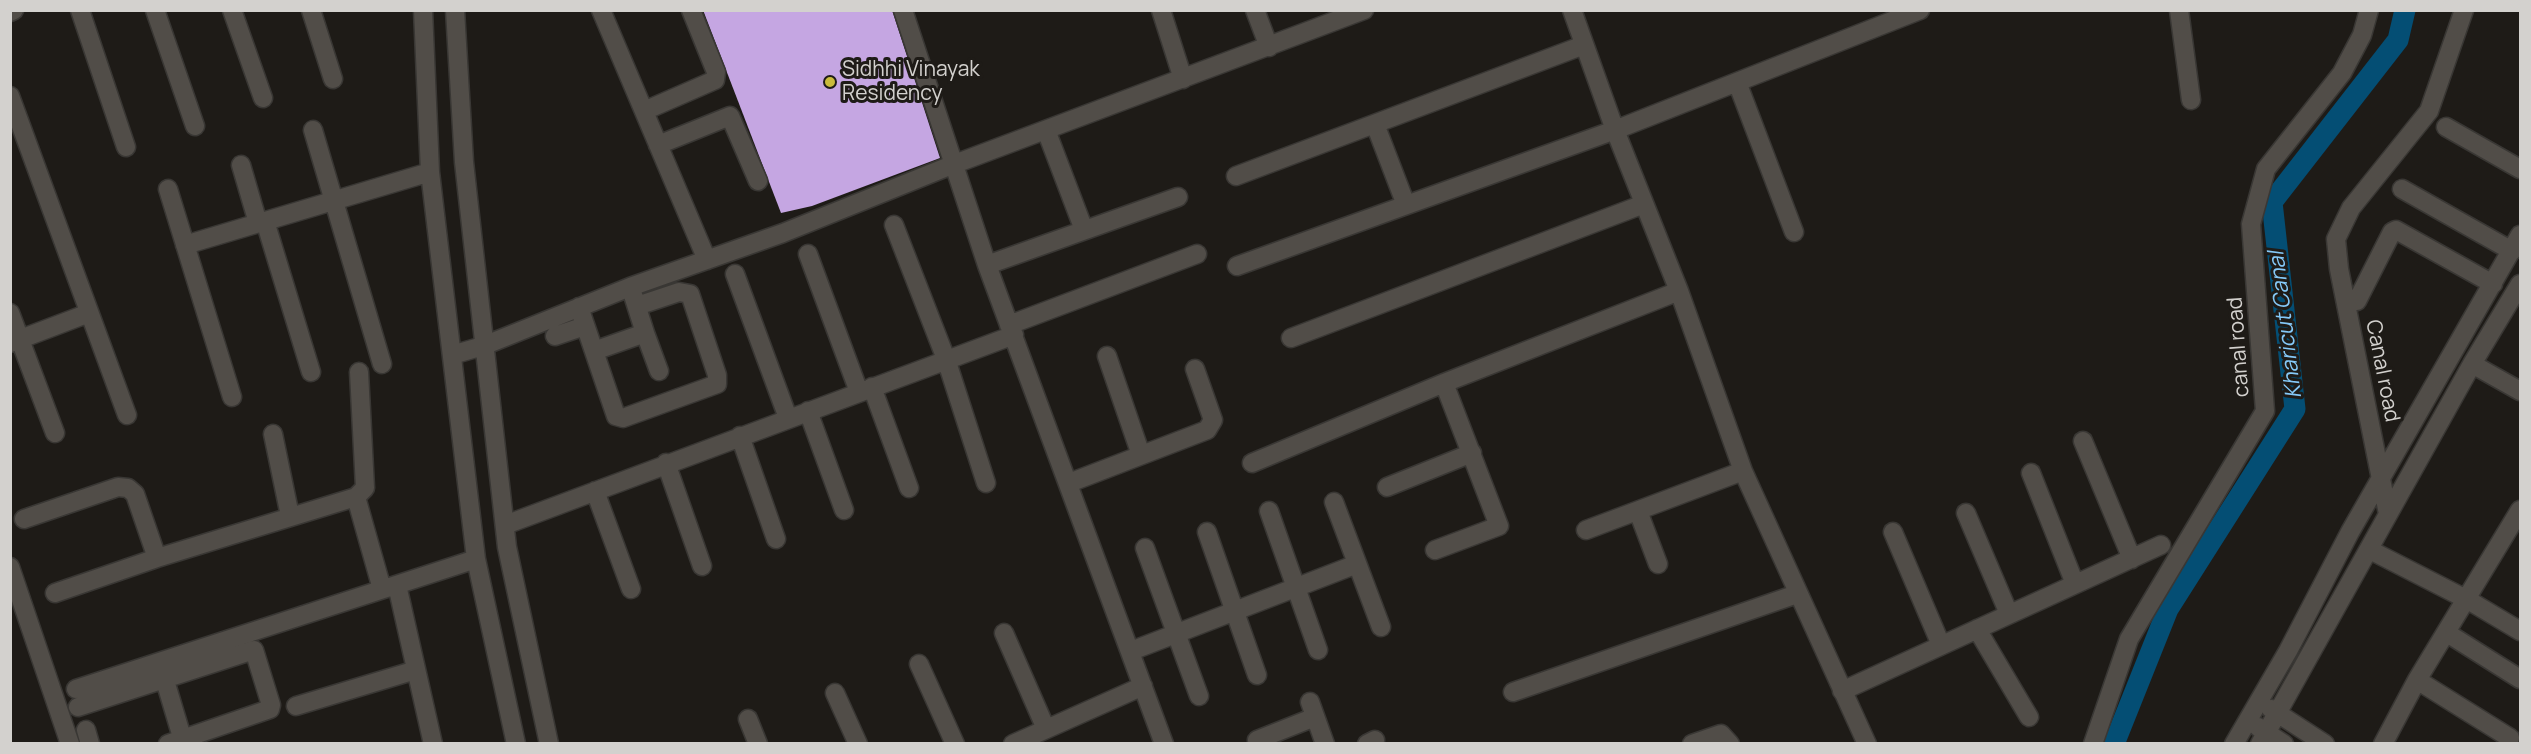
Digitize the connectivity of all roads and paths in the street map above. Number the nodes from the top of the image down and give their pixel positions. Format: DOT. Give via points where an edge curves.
graph roads {
  1 [pos="80,10"];
  2 [pos="155,10"];
  3 [pos="232,10"];
  4 [pos="311,10"];
  5 [pos="423,10"];
  6 [pos="455,10"];
  7 [pos="691,10"];
  8 [pos="903,10"];
  9 [pos="1161,10"];
  10 [pos="1255,10"];
  11 [pos="1572,10"];
  12 [pos="1920,10"];
  13 [pos="2179,10"];
  14 [pos="2369,10"];
  15 [pos="2464,10"];
  16 [pos="605,12"];
  17 [pos="1358,12"];
  18 [pos="1584,45"];
  19 [pos="1269,47"];
  20 [pos="333,79"];
  21 [pos="1183,79"];
  22 [pos="1737,82"];
  23 [pos="10,96"];
  24 [pos="263,98"];
  25 [pos="2191,100"];
  26 [pos="644,111"];
  27 [pos="1375,124"];
  28 [pos="195,126"];
  29 [pos="2445,127"];
  30 [pos="313,130"];
  31 [pos="1046,130"];
  32 [pos="1614,130"];
  33 [pos="658,144"];
  34 [pos="126,147"];
  35 [pos="241,165"];
  36 [pos="952,165"];
  37 [pos="2520,169"];
  38 [pos="430,172"];
  39 [pos="1236,176"];
  40 [pos="758,181"];
  41 [pos="168,189"];
  42 [pos="2402,189"];
  43 [pos="1178,197"];
  44 [pos="333,201"];
  45 [pos="1644,204"];
  46 [pos="1406,205"];
  47 [pos="262,222"];
  48 [pos="894,225"];
  49 [pos="1084,230"];
  50 [pos="1794,232"];
  51 [pos="2516,243"];
  52 [pos="185,245"];
  53 [pos="808,254"];
  54 [pos="1197,254"];
  55 [pos="707,260"];
  56 [pos="987,265"];
  57 [pos="1237,266"];
  58 [pos="735,274"];
  59 [pos="2493,284"];
  60 [pos="2520,284"];
  61 [pos="630,287"];
  62 [pos="1679,291"];
  63 [pos="2358,301"];
  64 [pos="637,306"];
  65 [pos="579,307"];
  66 [pos="10,313"];
  67 [pos="89,313"];
  68 [pos="585,326"];
  69 [pos="1012,330"];
  70 [pos="645,333"];
  71 [pos="555,336"];
  72 [pos="1291,338"];
  73 [pos="15,341"];
  74 [pos="483,346"];
  75 [pos="594,351"];
  76 [pos="452,355"];
  77 [pos="1107,356"];
  78 [pos="946,359"];
  79 [pos="382,364"];
  80 [pos="2472,364"];
  81 [pos="1195,369"];
  82 [pos="658,371"];
  83 [pos="311,372"];
  84 [pos="359,372"];
  85 [pos="1444,382"];
  86 [pos="866,390"];
  87 [pos="2520,391"];
  88 [pos="232,397"];
  89 [pos="808,411"];
  90 [pos="127,415"];
  91 [pos="788,418"];
  92 [pos="55,433"];
  93 [pos="273,434"];
  94 [pos="740,436"];
  95 [pos="2083,441"];
  96 [pos="1472,453"];
  97 [pos="1141,455"];
  98 [pos="666,463"];
  99 [pos="1252,463"];
  100 [pos="1743,471"];
  101 [pos="2031,473"];
  102 [pos="2381,479"];
  103 [pos="986,483"];
  104 [pos="1069,483"];
  105 [pos="1387,487"];
  106 [pos="909,488"];
  107 [pos="595,491"];
  108 [pos="356,497"];
  109 [pos="1334,502"];
  110 [pos="844,510"];
  111 [pos="2520,510"];
  112 [pos="1269,511"];
  113 [pos="1638,511"];
  114 [pos="1966,513"];
  115 [pos="2388,514"];
  116 [pos="290,516"];
  117 [pos="24,519"];
  118 [pos="505,525"];
  119 [pos="1586,530"];
  120 [pos="1207,532"];
  121 [pos="1893,532"];
  122 [pos="776,539"];
  123 [pos="2161,545"];
  124 [pos="1145,548"];
  125 [pos="1435,550"];
  126 [pos="2370,550"];
  127 [pos="157,558"];
  128 [pos="2132,559"];
  129 [pos="476,560"];
  130 [pos="1357,564"];
  131 [pos="1658,564"];
  132 [pos="702,566"];
  133 [pos="10,567"];
  134 [pos="2075,584"];
  135 [pos="390,587"];
  136 [pos="1297,587"];
  137 [pos="631,589"];
  138 [pos="55,593"];
  139 [pos="1797,594"];
  140 [pos="2468,600"];
  141 [pos="1235,611"];
  142 [pos="2009,614"];
  143 [pos="1381,627"];
  144 [pos="1977,629"];
  145 [pos="2520,632"];
  146 [pos="1004,633"];
  147 [pos="1177,633"];
  148 [pos="2447,633"];
  149 [pos="1941,645"];
  150 [pos="1318,650"];
  151 [pos="1131,651"];
  152 [pos="919,664"];
  153 [pos="162,670"];
  154 [pos="416,670"];
  155 [pos="1257,675"];
  156 [pos="2520,679"];
  157 [pos="2417,680"];
  158 [pos="1143,686"];
  159 [pos="1842,691"];
  160 [pos="1513,692"];
  161 [pos="835,693"];
  162 [pos="1199,696"];
  163 [pos="77,698"];
  164 [pos="2259,702"];
  165 [pos="297,706"];
  166 [pos="2279,714"];
  167 [pos="2029,717"];
  168 [pos="748,719"];
  169 [pos="2248,720"];
  170 [pos="1046,729"];
  171 [pos="2264,738"];
  172 [pos="2510,738"];
  173 [pos="1257,740"];
  174 [pos="1024,741"];
  175 [pos="179,742"];
  176 [pos="70,744"];
  177 [pos="433,744"];
  178 [pos="516,744"];
  179 [pos="549,744"];
  180 [pos="758,744"];
  181 [pos="858,744"];
  182 [pos="955,744"];
  183 [pos="1164,744"];
  184 [pos="1325,744"];
  185 [pos="1692,744"];
  186 [pos="1730,744"];
  187 [pos="1867,744"];
  188 [pos="2093,744"];
  189 [pos="2234,744"];
  190 [pos="2284,744"];
  191 [pos="2325,744"];
  192 [pos="2383,744"];
  1 -- 34 [label="street"];
  2 -- 28 [label="street"];
  3 -- 24 [label="street"];
  4 -- 20 [label="street"];
  5 -- 38 [label="street"];
  6 -- 74 [label="street" via="464,162"];
  7 -- 26 [label="street" via="716,72 715,80"];
  8 -- 36 [label="street"];
  9 -- 21 [label="street"];
  10 -- 19 [label="street"];
  11 -- 18 [label="street"];
  12 -- 22 [label="street"];
  13 -- 25 [label="street"];
  14 -- 188 [label="street, canal road" via="2362,35 2342,73 2266,170 2258,199 2252,224 2265,411 2129,639"];
  15 -- 102 [label="street, Canal road" via="2429,111 2350,208 2336,238"];
  16 -- 26 [label="street"];
  17 -- 19 [label="street"];
  18 -- 27 [label="street"];
  18 -- 32 [label="street"];
  19 -- 21 [label="street"];
  21 -- 31 [label="street"];
  22 -- 32 [label="street"];
  22 -- 50 [label="street"];
  23 -- 67 [label="street"];
  26 -- 33 [label="street"];
  27 -- 39 [label="street"];
  27 -- 46 [label="street"];
  29 -- 37 [label="street"];
  30 -- 44 [label="street"];
  31 -- 36 [label="street"];
  31 -- 49 [label="street"];
  32 -- 45 [label="street"];
  32 -- 46 [label="street"];
  33 -- 40 [label="street" via="730,116"];
  33 -- 55 [label="street"];
  35 -- 47 [label="street"];
  36 -- 55 [label="street"];
  36 -- 56 [label="street"];
  38 -- 44 [label="street"];
  38 -- 76 [label="street"];
  41 -- 52 [label="street"];
  42 -- 51 [label="street"];
  43 -- 49 [label="street"];
  44 -- 47 [label="street"];
  44 -- 79 [label="street"];
  45 -- 62 [label="street"];
  45 -- 72 [label="street"];
  46 -- 57 [label="street"];
  47 -- 52 [label="street"];
  47 -- 83 [label="street"];
  48 -- 78 [label="street"];
  49 -- 56 [label="street"];
  51 -- 59 [label="street"];
  52 -- 88 [label="street"];
  53 -- 86 [label="street"];
  54 -- 69 [label="street"];
  55 -- 61 [label="street"];
  56 -- 69 [label="street"];
  58 -- 91 [label="street"];
  59 -- 63 [label="street" via="2397,230 2392,232"];
  59 -- 102 [label="street"];
  60 -- 80 [label="street"];
  61 -- 64 [label="street"];
  61 -- 65 [label="street"];
  62 -- 85 [label="street"];
  62 -- 100 [label="street"];
  64 -- 70 [label="street"];
  64 -- 75 [label="street" via="688,291 717,384 619,417 614,413"];
  65 -- 68 [label="street"];
  65 -- 74 [label="street"];
  66 -- 73 [label="street"];
  67 -- 73 [label="street"];
  67 -- 90 [label="street"];
  68 -- 71 [label="street"];
  68 -- 75 [label="street"];
  69 -- 78 [label="street"];
  69 -- 104 [label="street"];
  70 -- 75 [label="street"];
  70 -- 82 [label="street"];
  73 -- 92 [label="street"];
  74 -- 76 [label="street"];
  74 -- 118 [label="street"];
  76 -- 129 [label="street"];
  77 -- 97 [label="street"];
  78 -- 86 [label="street"];
  78 -- 103 [label="street"];
  80 -- 87 [label="street"];
  80 -- 115 [label="street"];
  81 -- 97 [label="street" via="1213,420 1207,430"];
  84 -- 108 [label="street" via="365,488"];
  85 -- 96 [label="street"];
  85 -- 99 [label="street"];
  86 -- 89 [label="street"];
  86 -- 106 [label="street"];
  89 -- 91 [label="street"];
  89 -- 110 [label="street"];
  91 -- 94 [label="street"];
  93 -- 116 [label="street"];
  94 -- 98 [label="street"];
  94 -- 122 [label="street"];
  95 -- 128 [label="street"];
  96 -- 105 [label="street"];
  96 -- 125 [label="street" via="1499,526"];
  97 -- 104 [label="street"];
  98 -- 107 [label="street"];
  98 -- 132 [label="street"];
  100 -- 113 [label="street"];
  100 -- 139 [label="street"];
  101 -- 134 [label="street"];
  102 -- 115 [label="street, Canal road"];
  102 -- 164 [label="street"];
  104 -- 151 [label="street"];
  107 -- 118 [label="street"];
  107 -- 137 [label="street"];
  108 -- 116 [label="street"];
  108 -- 135 [label="street"];
  109 -- 130 [label="street"];
  111 -- 140 [label="street"];
  112 -- 136 [label="street"];
  113 -- 119 [label="street"];
  113 -- 131 [label="street"];
  114 -- 142 [label="street"];
  115 -- 126 [label="street"];
  116 -- 127 [label="street"];
  117 -- 127 [label="street" via="118,487 128,488 135,494"];
  118 -- 179 [label="street" via="515,593"];
  120 -- 141 [label="street"];
  121 -- 149 [label="street"];
  123 -- 128 [label="street"];
  124 -- 147 [label="street"];
  126 -- 140 [label="street"];
  126 -- 166 [label="street"];
  127 -- 138 [label="street"];
  128 -- 134 [label="street"];
  129 -- 135 [label="street"];
  129 -- 178 [label="street"];
  130 -- 136 [label="street"];
  130 -- 143 [label="street"];
  133 -- 176 [label="street"];
  134 -- 142 [label="street"];
  135 -- 153 [label="street"];
  135 -- 154 [label="street"];
  136 -- 141 [label="street"];
  136 -- 150 [label="street"];
  139 -- 159 [label="street"];
  139 -- 160 [label="street"];
  140 -- 145 [label="street"];
  140 -- 148 [label="street"];
  141 -- 147 [label="street"];
  141 -- 155 [label="street"];
  142 -- 144 [label="street"];
  144 -- 149 [label="street"];
  144 -- 167 [label="street"];
  146 -- 170 [label="street"];
  147 -- 151 [label="street"];
  147 -- 162 [label="street"];
  148 -- 156 [label="street"];
  148 -- 157 [label="street"];
  149 -- 159 [label="street"];
  151 -- 158 [label="street"];
  152 -- 182 [label="street"];
  153 -- 163 [label="street"];
  153 -- 175 [label="street"];
  153 -- 175 [label="street" via="251,649 256,652 271,705 270,709"];
  154 -- 165 [label="street"];
  154 -- 177 [label="street"];
  157 -- 172 [label="street"];
  157 -- 192 [label="street"];
  158 -- 170 [label="street"];
  158 -- 183 [label="street"];
  159 -- 187 [label="street"];
  161 -- 181 [label="street"];
  164 -- 166 [label="street"];
  164 -- 169 [label="street"];
  166 -- 171 [label="street"];
  166 -- 191 [label="street"];
  168 -- 180 [label="street"];
  169 -- 171 [label="street"];
  169 -- 189 [label="street"];
  170 -- 174 [label="street"];
  171 -- 190 [label="street"];
  173 -- 184 [label="street" via="1313,710"];
  185 -- 186 [label="street" via="1721,734"];
}
